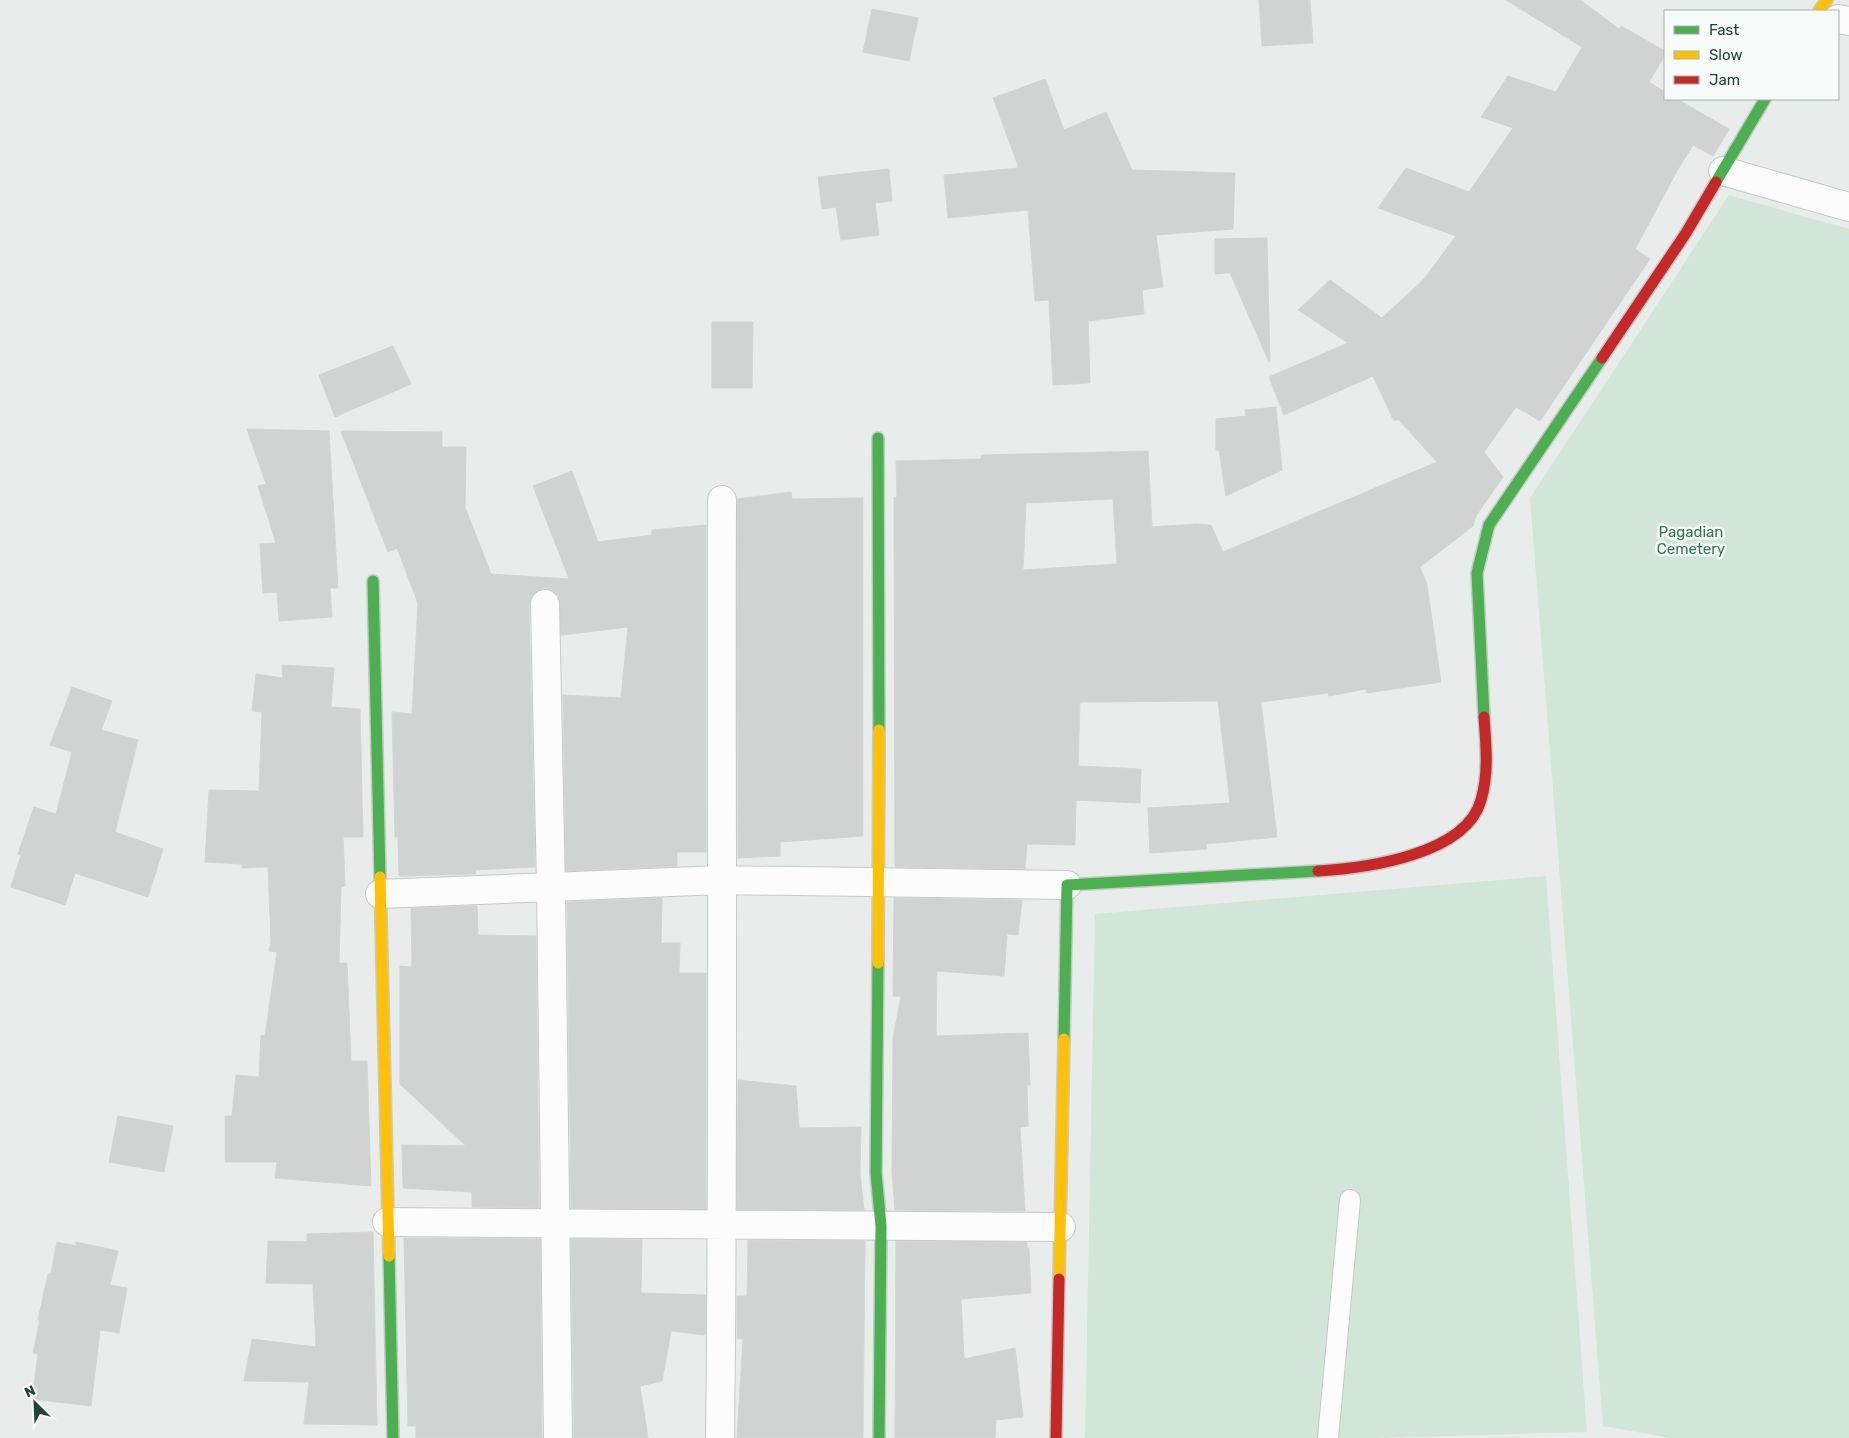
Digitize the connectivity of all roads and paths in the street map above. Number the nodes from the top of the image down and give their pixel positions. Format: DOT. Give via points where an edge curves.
graph roads {
  1 [pos="1764,100"];
  2 [pos="1723,171"];
  3 [pos="1849,207"];
  4 [pos="878,438"];
  5 [pos="722,500"];
  6 [pos="373,581"];
  7 [pos="545,604"];
  8 [pos="720,880"];
  9 [pos="879,882"];
  10 [pos="1067,884"];
  11 [pos="551,887"];
  12 [pos="380,894"];
  13 [pos="1350,1200"];
  14 [pos="388,1222"];
  15 [pos="556,1224"];
  16 [pos="723,1224"];
  17 [pos="881,1226"];
  18 [pos="1061,1227"];
  19 [pos="393,1438"];
  20 [pos="558,1438"];
  21 [pos="720,1438"];
  22 [pos="878,1438"];
  23 [pos="1056,1438"];
  24 [pos="1328,1438"];
  1 -- 2 [label="street"];
  2 -- 3 [label="street"];
  2 -- 10 [label="street" via="1686,233 1489,526 1478,573 1487,765 1481,802 1462,831 1424,852 1354,868"];
  4 -- 9 [label="street"];
  5 -- 8 [label="street"];
  6 -- 12 [label="street"];
  7 -- 11 [label="street"];
  8 -- 9 [label="street"];
  8 -- 11 [label="street"];
  8 -- 16 [label="street"];
  9 -- 10 [label="street"];
  9 -- 17 [label="street" via="876,1173"];
  10 -- 18 [label="street"];
  11 -- 12 [label="street"];
  11 -- 15 [label="street"];
  12 -- 14 [label="street"];
  13 -- 24 [label="lane"];
  14 -- 15 [label="street"];
  14 -- 19 [label="street"];
  15 -- 16 [label="street"];
  15 -- 20 [label="street"];
  16 -- 17 [label="street"];
  16 -- 21 [label="street"];
  17 -- 18 [label="street"];
  17 -- 22 [label="street"];
  18 -- 23 [label="street"];
}
